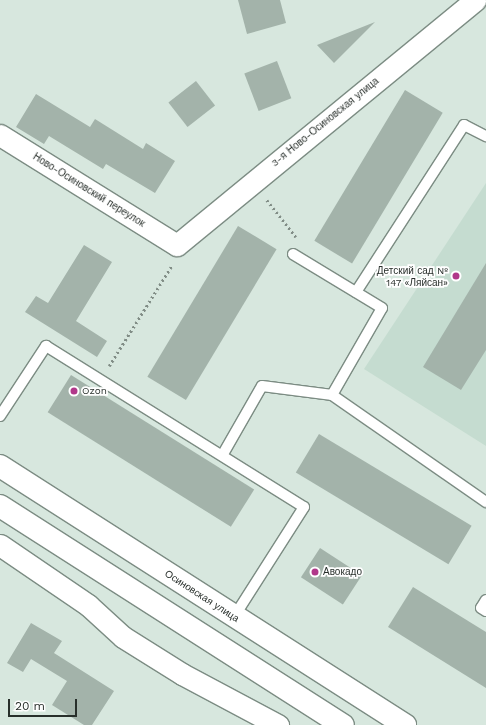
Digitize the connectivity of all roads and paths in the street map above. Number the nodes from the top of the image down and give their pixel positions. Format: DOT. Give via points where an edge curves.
graph roads {
  1 [pos="475,0"];
  2 [pos="0,135"];
  3 [pos="486,136"];
  4 [pos="254,180"];
  5 [pos="177,245"];
  6 [pos="293,254"];
  7 [pos="356,292"];
  8 [pos="100,380"];
  9 [pos="332,395"];
  10 [pos="0,416"];
  11 [pos="223,454"];
  12 [pos="0,466"];
  13 [pos="486,502"];
  14 [pos="0,506"];
  15 [pos="0,545"];
  16 [pos="486,600"];
  17 [pos="486,611"];
  18 [pos="234,617"];
  19 [pos="278,725"];
  20 [pos="343,725"];
  21 [pos="405,725"];
  1 -- 4 [label="street, 3-я Ново-Осиновская улица"];
  2 -- 5 [label="street, Ново-Осиновский переулок"];
  3 -- 7 [label="lane" via="464,125"];
  4 -- 5 [label="street, 3-я Ново-Осиновская улица"];
  4 -- 6 [label="path" via="297,238"];
  5 -- 8 [label="path" via="175,261"];
  6 -- 7 [label="lane"];
  7 -- 9 [label="lane" via="382,308"];
  8 -- 10 [label="lane" via="46,346"];
  8 -- 11 [label="lane"];
  9 -- 11 [label="lane" via="262,386"];
  9 -- 13 [label="lane"];
  11 -- 18 [label="lane" via="304,508"];
  12 -- 18 [label="street, Осиновская улица"];
  14 -- 20 [label="street"];
  15 -- 19 [label="street" via="88,605 123,637 182,674"];
  16 -- 17 [label="lane" via="481,608"];
  18 -- 21 [label="street, Осиновская улица"];
}
